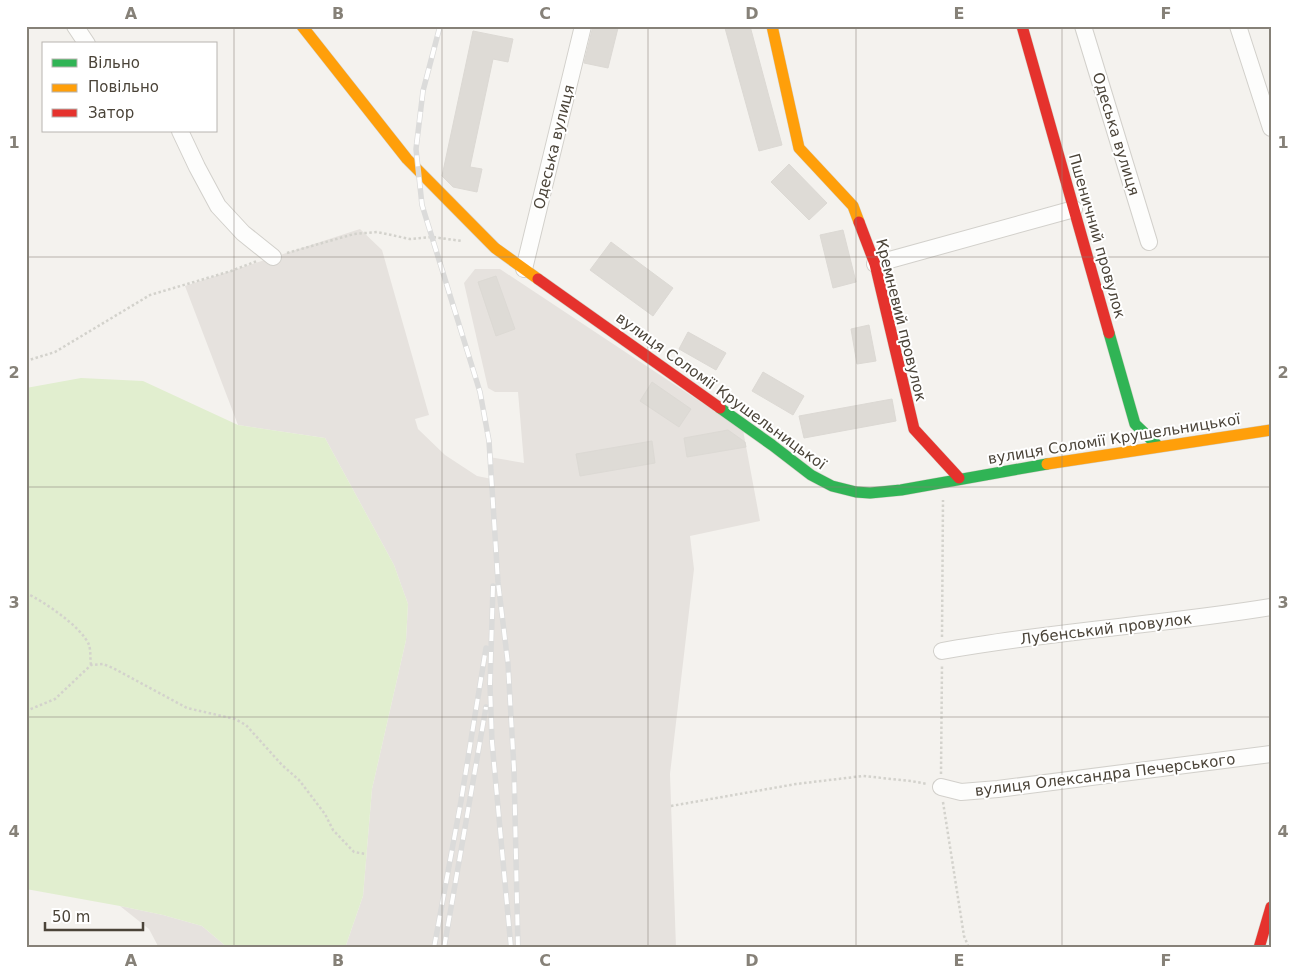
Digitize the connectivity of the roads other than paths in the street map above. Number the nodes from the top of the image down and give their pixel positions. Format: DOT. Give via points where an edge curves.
graph roads {
  1 [pos="75,26"];
  2 [pos="302,26"];
  3 [pos="583,26"];
  4 [pos="772,26"];
  5 [pos="1022,26"];
  6 [pos="1083,26"];
  7 [pos="1238,26"];
  8 [pos="86,42"];
  9 [pos="1271,128"];
  10 [pos="180,132"];
  11 [pos="1074,209"];
  12 [pos="1149,242"];
  13 [pos="273,257"];
  14 [pos="875,264"];
  15 [pos="524,268"];
  16 [pos="1271,430"];
  17 [pos="1158,446"];
  18 [pos="959,478"];
  19 [pos="1271,607"];
  20 [pos="942,651"];
  21 [pos="1271,754"];
  22 [pos="941,787"];
  23 [pos="1271,907"];
  24 [pos="1259,948"];
  1 -- 8 [label="street"];
  2 -- 15 [label="street, вулиця Соломії Крушельницької" via="407,159 495,248"];
  3 -- 15 [label="street, Одеська вулиця"];
  4 -- 14 [label="street, Кремневий провулок" via="799,148 853,206"];
  5 -- 11 [label="street, Пшеничний провулок"];
  6 -- 12 [label="street, Одеська вулиця"];
  7 -- 9 [label="street"];
  10 -- 13 [label="street" via="218,206 243,233"];
  11 -- 14 [label="street"];
  11 -- 17 [label="street, Пшеничний провулок" via="1135,424"];
  14 -- 18 [label="street, Кремневий провулок" via="914,429"];
  15 -- 18 [label="street, вулиця Соломії Крушельницької" via="772,445 799,468 829,486 880,494"];
  16 -- 17 [label="street, вулиця Соломії Крушельницької"];
  17 -- 18 [label="street, вулиця Соломії Крушельницької"];
  19 -- 20 [label="street, Лубенський провулок"];
  21 -- 22 [label="street, вулиця Олександра Печерського" via="998,789 961,792"];
  23 -- 24 [label="street"];
}
